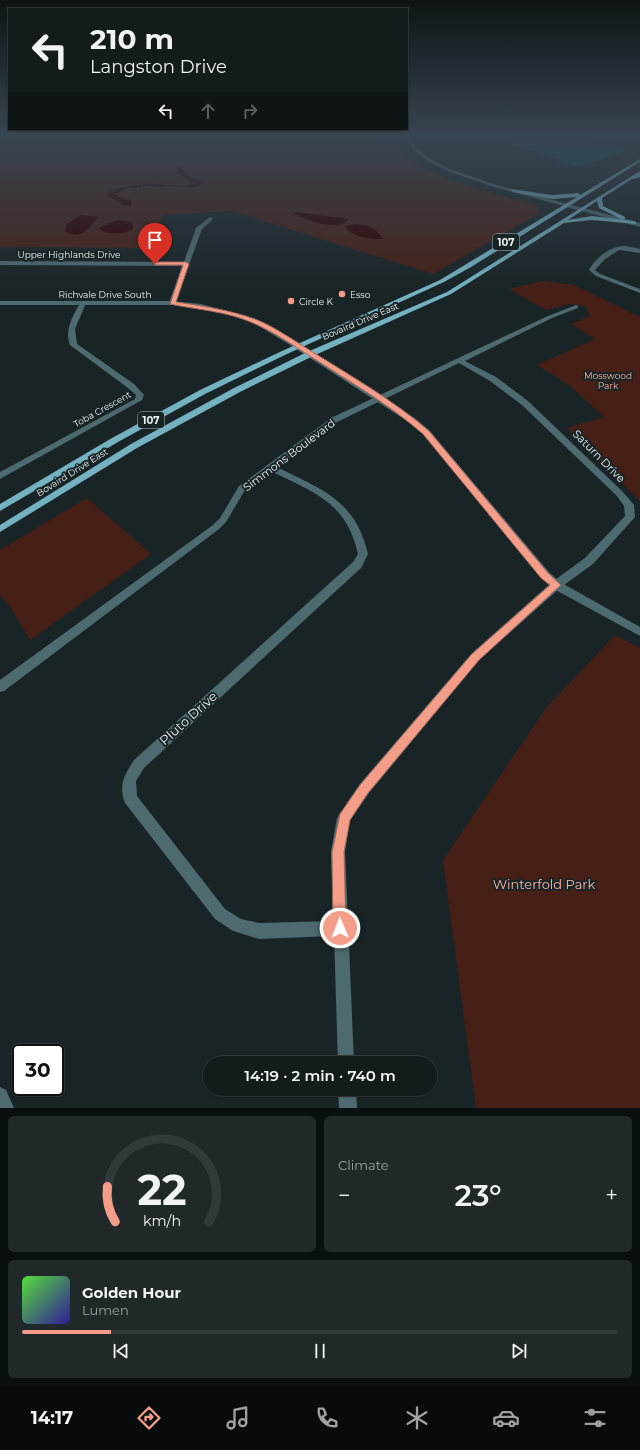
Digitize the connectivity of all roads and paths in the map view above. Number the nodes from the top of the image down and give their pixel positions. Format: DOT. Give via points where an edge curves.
graph roads {
  1 [pos="501,187"];
  2 [pos="596,187"];
  3 [pos="617,187"];
  4 [pos="513,190"];
  5 [pos="584,194"];
  6 [pos="599,198"];
  7 [pos="567,205"];
  8 [pos="581,209"];
  9 [pos="210,219"];
  10 [pos="557,224"];
  11 [pos="637,224"];
  12 [pos="640,251"];
  13 [pos="0,263"];
  14 [pos="186,264"];
  15 [pos="640,291"];
  16 [pos="0,303"];
  17 [pos="83,303"];
  18 [pos="172,303"];
  19 [pos="576,307"];
  20 [pos="298,346"];
  21 [pos="310,354"];
  22 [pos="458,360"];
  23 [pos="380,399"];
  24 [pos="270,466"];
  25 [pos="0,476"];
  26 [pos="0,508"];
  27 [pos="0,528"];
  28 [pos="556,585"];
  29 [pos="640,632"];
  30 [pos="0,687"];
  31 [pos="340,928"];
  32 [pos="346,1056"];
  33 [pos="0,1096"];
  34 [pos="347,1096"];
  35 [pos="5,1108"];
  36 [pos="348,1108"];
  1 -- 4 [label="street"];
  2 -- 5 [label="main road, Bovaird Drive East / 107"];
  3 -- 6 [label="main road, Bovaird Drive East / 107"];
  4 -- 5 [label="main road" via="552,197"];
  4 -- 7 [label="street"];
  5 -- 7 [label="main road, Bovaird Drive East / 107"];
  6 -- 8 [label="main road, Bovaird Drive East / 107"];
  6 -- 11 [label="main road" via="603,208"];
  7 -- 8 [label="street"];
  7 -- 20 [label="main road, Bovaird Drive East / 107" via="447,278"];
  8 -- 10 [label="main road, Bovaird Drive East / 107"];
  8 -- 11 [label="street"];
  9 -- 14 [label="street" via="199,228"];
  10 -- 11 [label="main road" via="592,218"];
  10 -- 21 [label="main road, Bovaird Drive East / 107" via="449,293"];
  12 -- 15 [label="street" via="617,249 592,270 598,275"];
  13 -- 14 [label="street, Upper Highlands Drive"];
  14 -- 18 [label="street"];
  16 -- 17 [label="street, Richvale Drive South"];
  17 -- 18 [label="street, Richvale Drive South"];
  17 -- 25 [label="street, Toba Crescent" via="70,338 74,345 131,386 140,395 138,400"];
  18 -- 20 [label="street, Richvale Drive South" via="218,310 244,318 269,328"];
  19 -- 22 [label="street, Simmons Boulevard"];
  20 -- 21 [label="street, Richvale Drive South"];
  20 -- 26 [label="main road, Bovaird Drive East / 107" via="226,380 126,433"];
  21 -- 23 [label="street, Richvale Drive South"];
  21 -- 27 [label="main road, Bovaird Drive East / 107" via="134,446"];
  22 -- 23 [label="street, Simmons Boulevard"];
  22 -- 28 [label="street, Saturn Drive" via="493,379 525,402 629,505 630,517 589,561"];
  23 -- 24 [label="street, Simmons Boulevard" via="334,420"];
  23 -- 28 [label="street, Richvale Drive South" via="426,432 544,575"];
  24 -- 30 [label="street, Simmons Boulevard" via="242,488 216,527"];
  24 -- 31 [label="street, Pluto Drive" via="343,509 360,540 363,554 357,565 139,764 130,780 130,798 220,914 238,926 259,931"];
  28 -- 29 [label="street, Richvale Drive South"];
  28 -- 31 [label="street" via="475,657 364,789 344,818 338,852"];
  31 -- 32 [label="street"];
  33 -- 35 [label="street"];
  34 -- 36 [label="street"];
}
